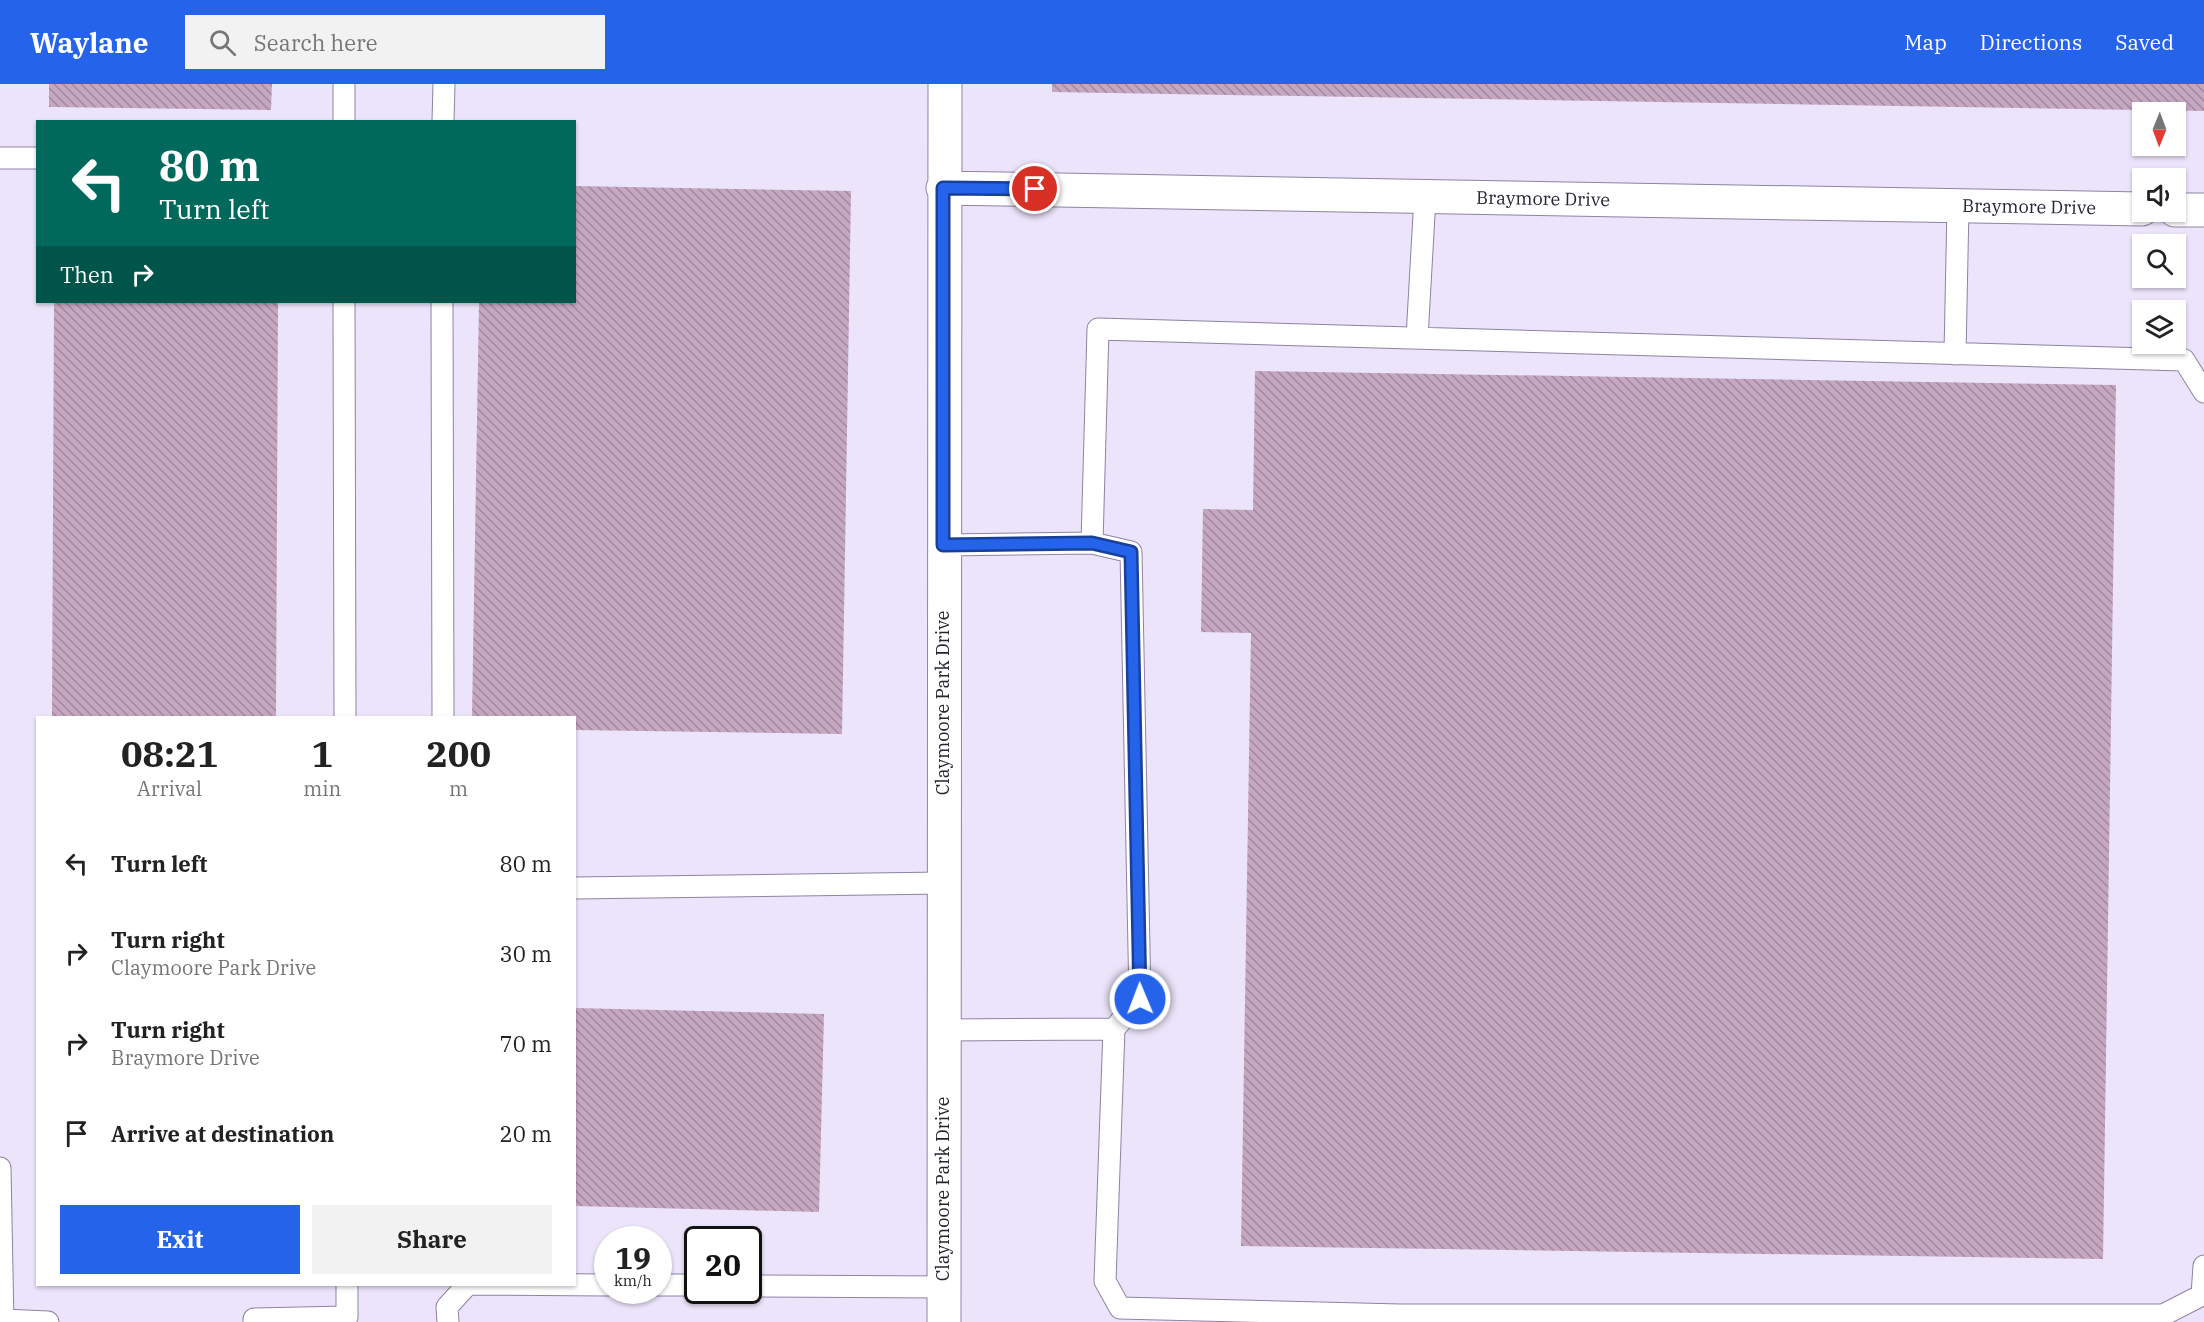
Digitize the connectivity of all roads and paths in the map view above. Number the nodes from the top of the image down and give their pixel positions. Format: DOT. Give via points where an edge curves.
graph roads {
  1 [pos="344,84"];
  2 [pos="444,84"];
  3 [pos="945,84"];
  4 [pos="344,120"];
  5 [pos="443,120"];
  6 [pos="0,158"];
  7 [pos="36,158"];
  8 [pos="943,188"];
  9 [pos="1425,196"];
  10 [pos="1958,206"];
  11 [pos="2132,209"];
  12 [pos="2186,210"];
  13 [pos="2204,210"];
  14 [pos="344,303"];
  15 [pos="442,303"];
  16 [pos="1417,338"];
  17 [pos="1955,354"];
  18 [pos="2204,392"];
  19 [pos="1092,543"];
  20 [pos="943,545"];
  21 [pos="345,716"];
  22 [pos="443,716"];
  23 [pos="943,883"];
  24 [pos="576,888"];
  25 [pos="1113,1029"];
  26 [pos="943,1030"];
  27 [pos="0,1168"];
  28 [pos="2204,1266"];
  29 [pos="576,1285"];
  30 [pos="594,1285"];
  31 [pos="347,1286"];
  32 [pos="466,1286"];
  33 [pos="762,1286"];
  34 [pos="944,1287"];
  35 [pos="1400,1318"];
  36 [pos="1938,1318"];
  37 [pos="3,1321"];
  38 [pos="48,1322"];
  39 [pos="254,1322"];
  40 [pos="448,1322"];
  41 [pos="944,1322"];
  1 -- 4 [label="lane"];
  2 -- 5 [label="lane"];
  3 -- 8 [label="street, Claymoore Park Drive"];
  6 -- 7 [label="lane"];
  8 -- 9 [label="street, Braymore Drive"];
  8 -- 20 [label="street, Claymoore Park Drive"];
  9 -- 10 [label="street, Braymore Drive"];
  9 -- 16 [label="lane"];
  10 -- 11 [label="street, Braymore Drive"];
  10 -- 17 [label="lane"];
  12 -- 13 [label="street"];
  14 -- 21 [label="lane"];
  15 -- 22 [label="lane"];
  16 -- 17 [label="lane"];
  16 -- 19 [label="lane" via="1098,329"];
  17 -- 18 [label="lane" via="2184,360"];
  19 -- 20 [label="lane"];
  19 -- 25 [label="lane" via="1131,552 1140,999"];
  20 -- 23 [label="street, Claymoore Park Drive"];
  23 -- 24 [label="lane"];
  23 -- 26 [label="street, Claymoore Park Drive"];
  25 -- 26 [label="lane"];
  25 -- 35 [label="lane" via="1105,1281 1120,1308"];
  26 -- 34 [label="street, Claymoore Park Drive"];
  27 -- 37 [label="lane"];
  28 -- 36 [label="lane" via="2202,1295 2163,1315"];
  29 -- 30 [label="lane"];
  31 -- 39 [label="lane" via="347,1317"];
  32 -- 40 [label="lane" via="447,1306"];
  33 -- 34 [label="lane"];
  34 -- 41 [label="street, Claymoore Park Drive"];
  35 -- 36 [label="lane"];
  37 -- 38 [label="lane"];
}
